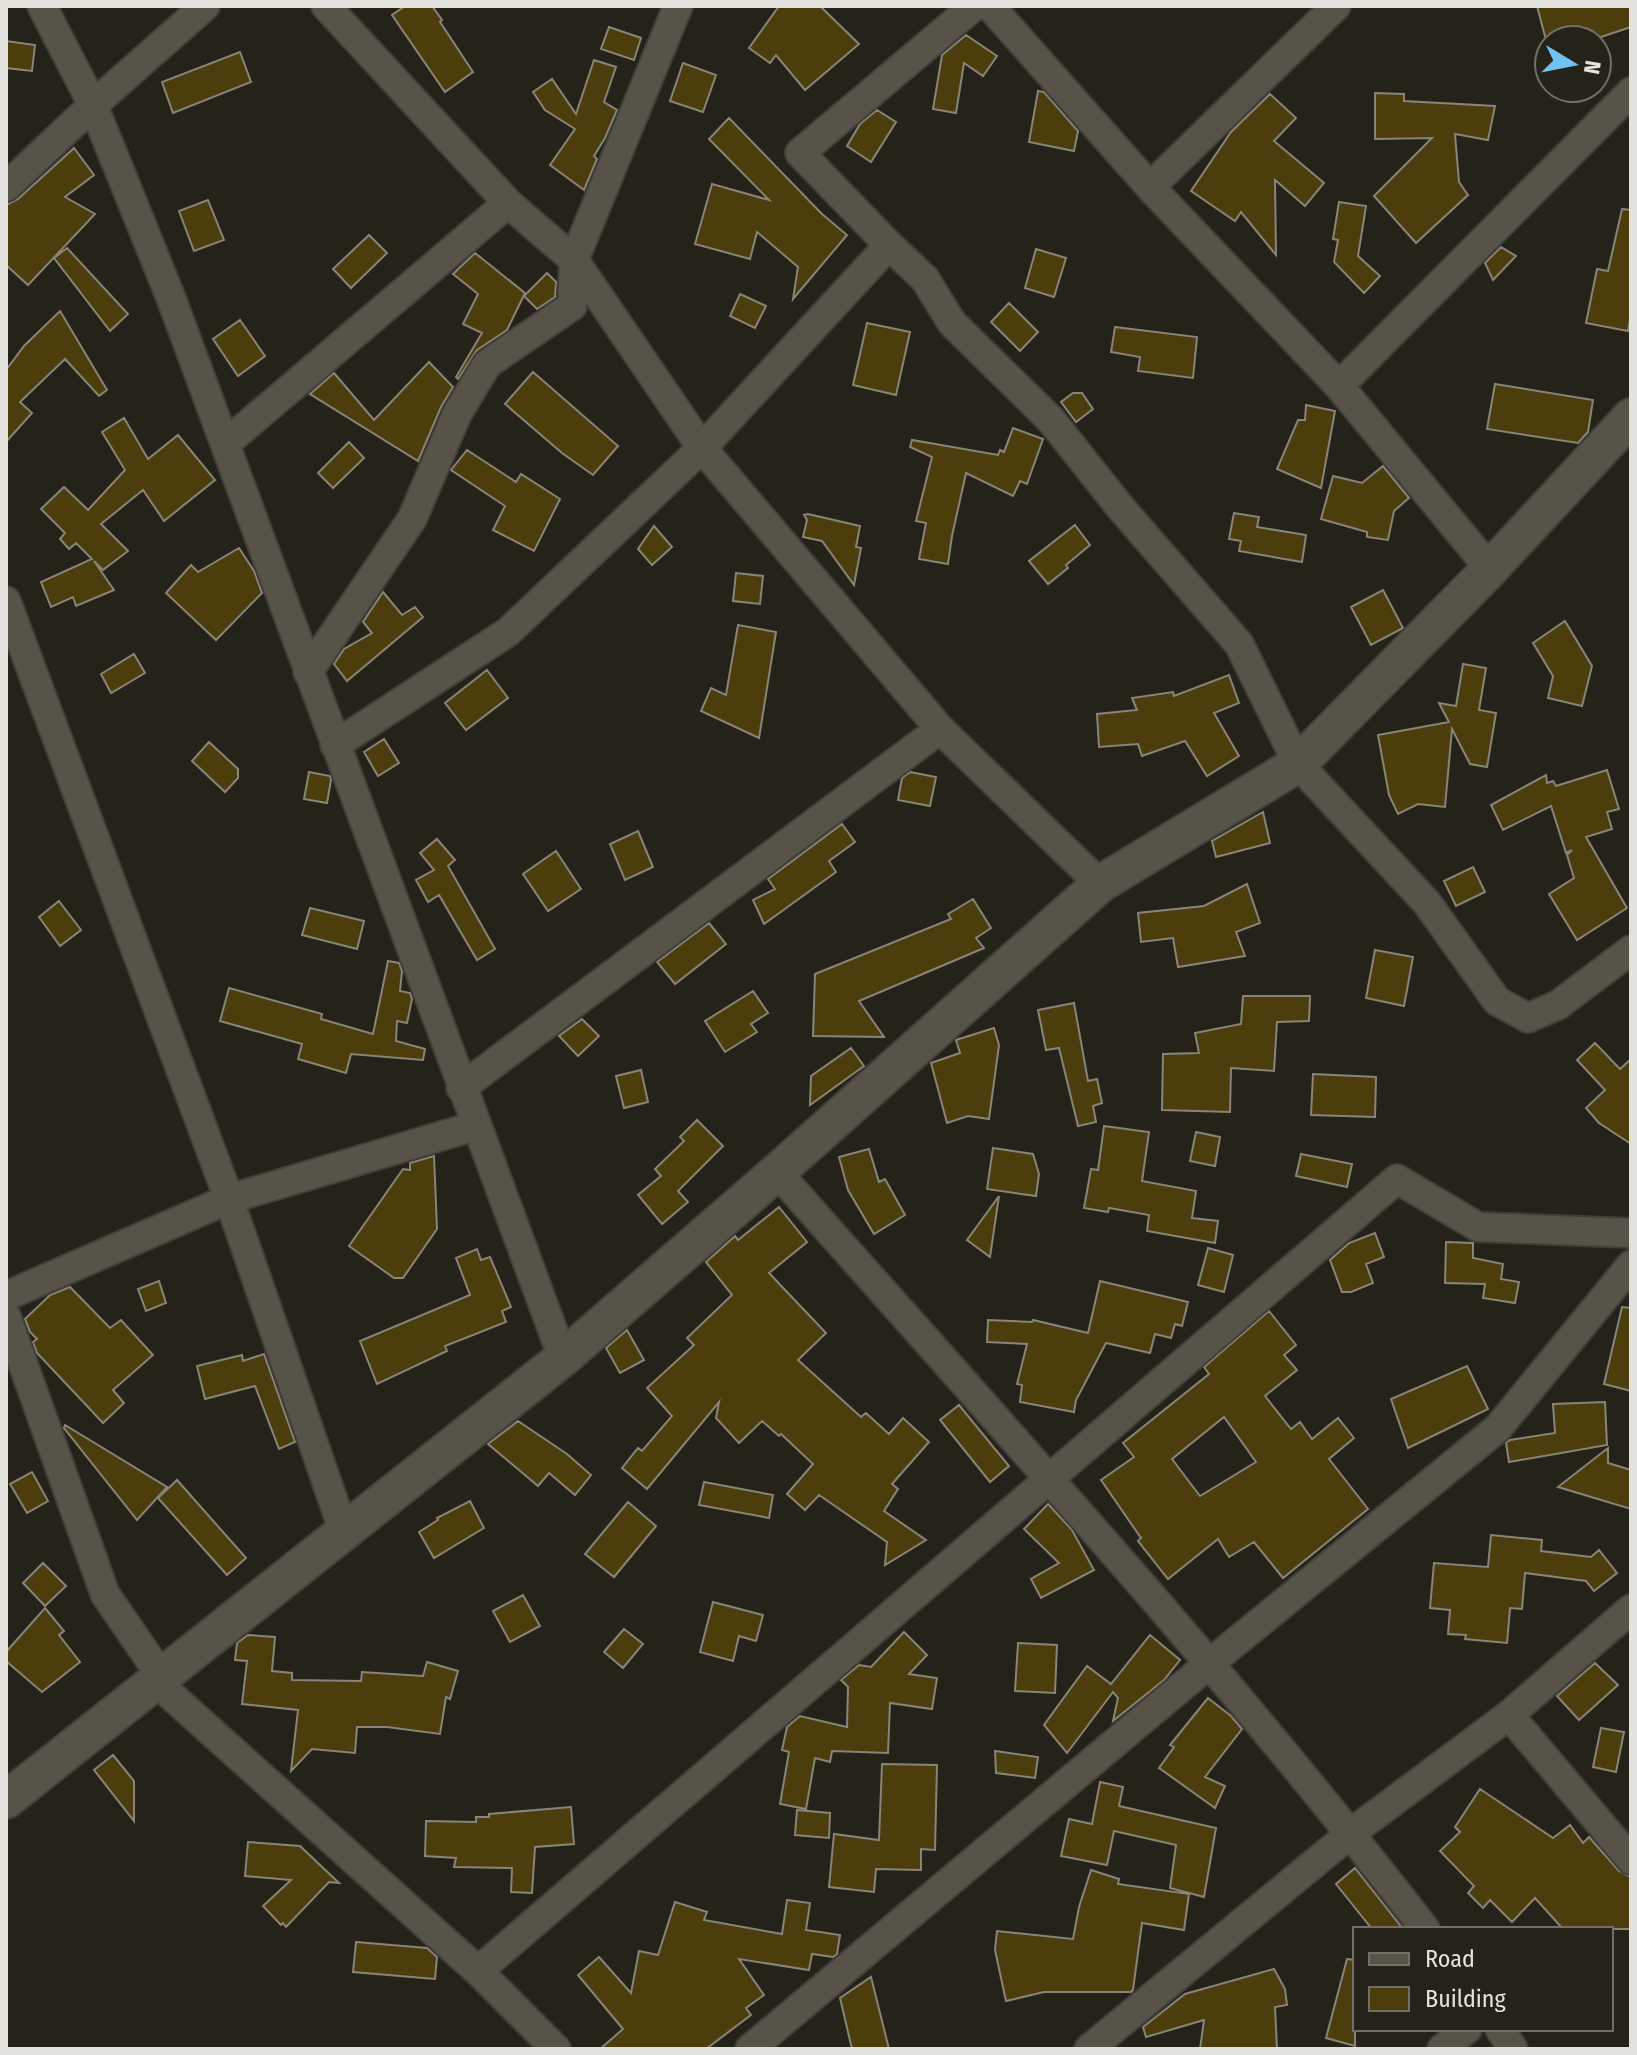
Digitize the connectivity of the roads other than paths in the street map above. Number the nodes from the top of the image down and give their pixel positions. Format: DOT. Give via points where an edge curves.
graph roads {
  1 [pos="42,6"];
  2 [pos="205,6"];
  3 [pos="326,6"];
  4 [pos="678,6"];
  5 [pos="974,6"];
  6 [pos="990,6"];
  7 [pos="1336,6"];
  8 [pos="1631,92"];
  9 [pos="93,105"];
  10 [pos="6,187"];
  11 [pos="1150,187"];
  12 [pos="508,203"];
  13 [pos="889,245"];
  14 [pos="574,260"];
  15 [pos="1339,386"];
  16 [pos="1631,417"];
  17 [pos="225,444"];
  18 [pos="702,448"];
  19 [pos="1490,569"];
  20 [pos="6,601"];
  21 [pos="308,672"];
  22 [pos="940,729"];
  23 [pos="335,745"];
  24 [pos="1298,764"];
  25 [pos="1100,884"];
  26 [pos="1631,950"];
  27 [pos="461,1088"];
  28 [pos="475,1126"];
  29 [pos="777,1172"];
  30 [pos="229,1199"];
  31 [pos="1631,1233"];
  32 [pos="1631,1265"];
  33 [pos="6,1296"];
  34 [pos="6,1316"];
  35 [pos="563,1358"];
  36 [pos="1048,1480"];
  37 [pos="344,1532"];
  38 [pos="1631,1609"];
  39 [pos="1210,1663"];
  40 [pos="156,1682"];
  41 [pos="1509,1715"];
  42 [pos="6,1800"];
  43 [pos="1351,1833"];
  44 [pos="1631,1860"];
  45 [pos="1423,1927"];
  46 [pos="478,1971"];
  47 [pos="1464,2031"];
  48 [pos="1501,2031"];
  49 [pos="556,2049"];
  50 [pos="750,2049"];
  51 [pos="1089,2049"];
  52 [pos="1442,2049"];
  53 [pos="1513,2049"];
  1 -- 9 [label="street"];
  2 -- 9 [label="street"];
  3 -- 12 [label="street"];
  4 -- 14 [label="street"];
  5 -- 13 [label="street" via="800,153"];
  6 -- 11 [label="street"];
  7 -- 11 [label="street"];
  8 -- 15 [label="street"];
  9 -- 10 [label="street"];
  9 -- 17 [label="street"];
  11 -- 15 [label="street"];
  12 -- 14 [label="street"];
  12 -- 17 [label="street"];
  13 -- 18 [label="street"];
  13 -- 24 [label="street" via="925,279 952,323 1051,420 1239,644"];
  14 -- 18 [label="street"];
  14 -- 21 [label="street" via="572,306 487,364 457,414 412,519"];
  15 -- 19 [label="street"];
  16 -- 19 [label="street"];
  17 -- 21 [label="street"];
  18 -- 22 [label="street"];
  18 -- 23 [label="street" via="508,632"];
  19 -- 24 [label="street"];
  20 -- 30 [label="street"];
  21 -- 23 [label="street"];
  22 -- 25 [label="street"];
  22 -- 27 [label="street"];
  23 -- 27 [label="street"];
  24 -- 25 [label="street"];
  24 -- 26 [label="street" via="1427,903 1497,1001 1528,1018 1558,1005"];
  25 -- 29 [label="street"];
  27 -- 28 [label="street"];
  28 -- 30 [label="street"];
  28 -- 35 [label="street"];
  29 -- 35 [label="street"];
  29 -- 36 [label="street"];
  30 -- 33 [label="street"];
  30 -- 37 [label="street"];
  31 -- 36 [label="street" via="1478,1227 1397,1179"];
  32 -- 39 [label="street" via="1498,1428"];
  34 -- 40 [label="street" via="105,1594 157,1670"];
  35 -- 37 [label="street"];
  36 -- 39 [label="street"];
  36 -- 46 [label="street"];
  37 -- 40 [label="street"];
  38 -- 41 [label="street"];
  39 -- 43 [label="street"];
  39 -- 50 [label="street"];
  40 -- 42 [label="street"];
  40 -- 46 [label="street"];
  41 -- 43 [label="street"];
  41 -- 44 [label="street"];
  43 -- 45 [label="street"];
  43 -- 51 [label="street"];
  46 -- 49 [label="street"];
  47 -- 52 [label="street"];
  48 -- 53 [label="street"];
}
